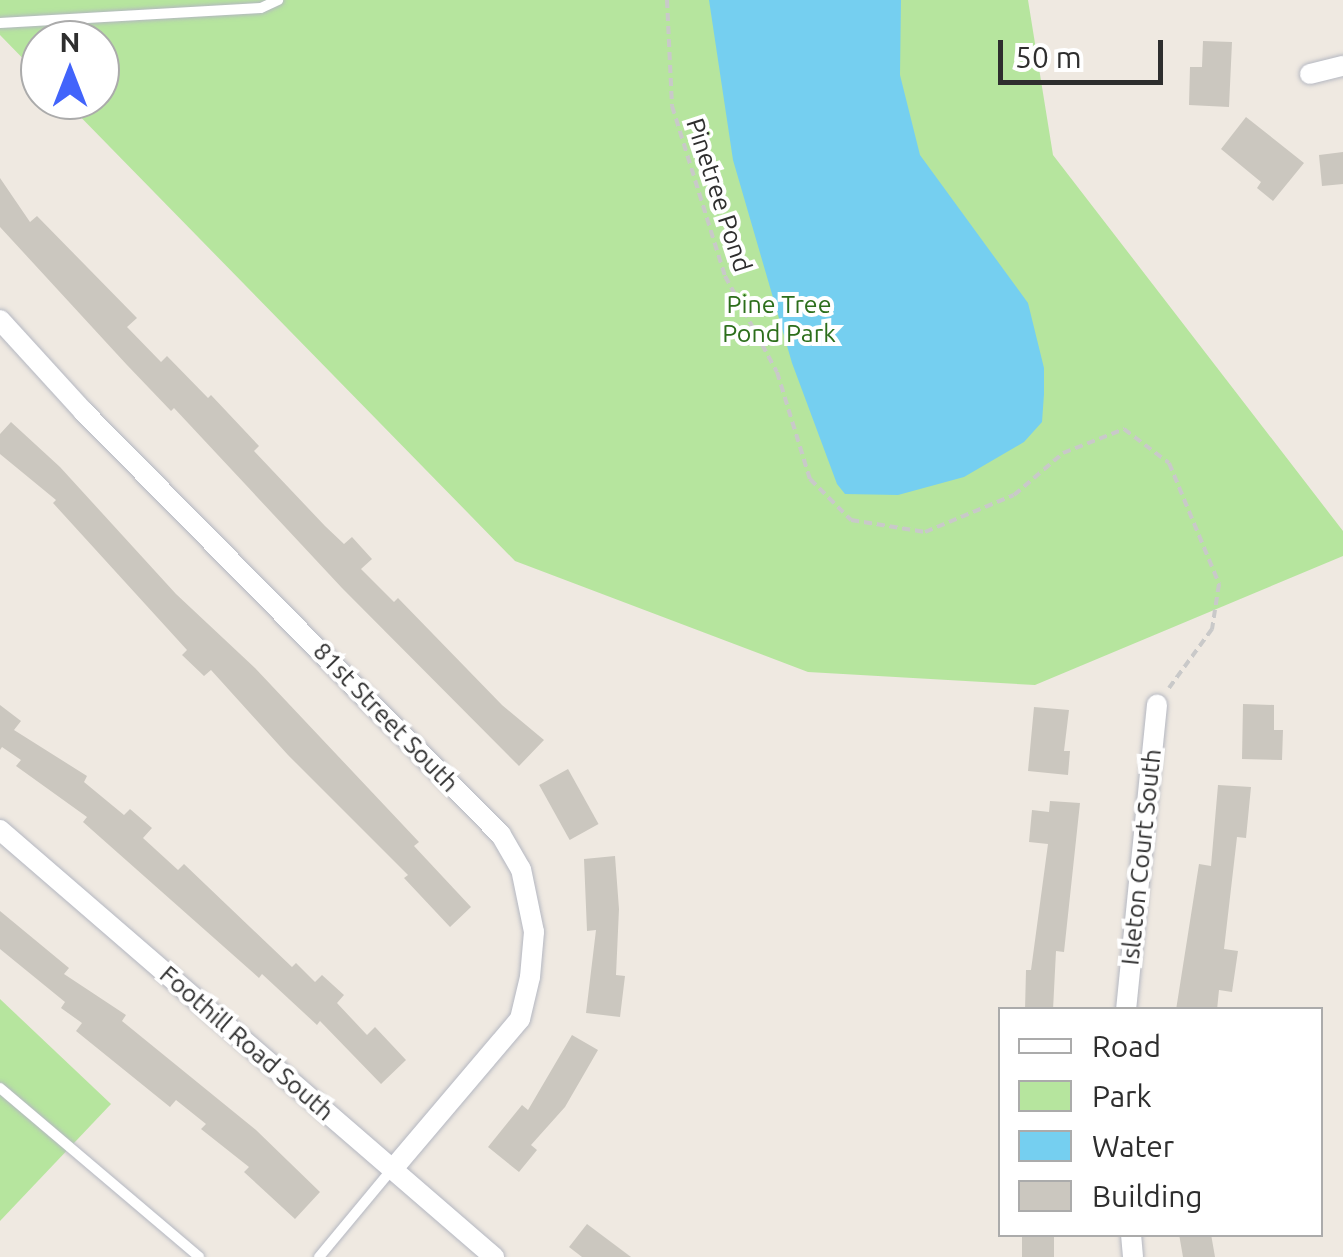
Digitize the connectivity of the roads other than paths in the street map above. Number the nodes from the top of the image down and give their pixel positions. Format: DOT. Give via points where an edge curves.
graph roads {
  1 [pos="278,0"];
  2 [pos="0,23"];
  3 [pos="1343,66"];
  4 [pos="1310,74"];
  5 [pos="0,320"];
  6 [pos="1157,706"];
  7 [pos="0,830"];
  8 [pos="1126,1007"];
  9 [pos="0,1088"];
  10 [pos="393,1168"];
  11 [pos="199,1257"];
  12 [pos="319,1257"];
  13 [pos="494,1257"];
  1 -- 2 [label="lane" via="261,8"];
  3 -- 4 [label="street"];
  5 -- 10 [label="street, 81st Street South" via="501,835 521,869 534,932 520,1019"];
  6 -- 8 [label="street, Isleton Court South"];
  7 -- 10 [label="street, Foothill Road South"];
  9 -- 11 [label="lane"];
  10 -- 12 [label="lane"];
  10 -- 13 [label="street, Foothill Road South"];
}
